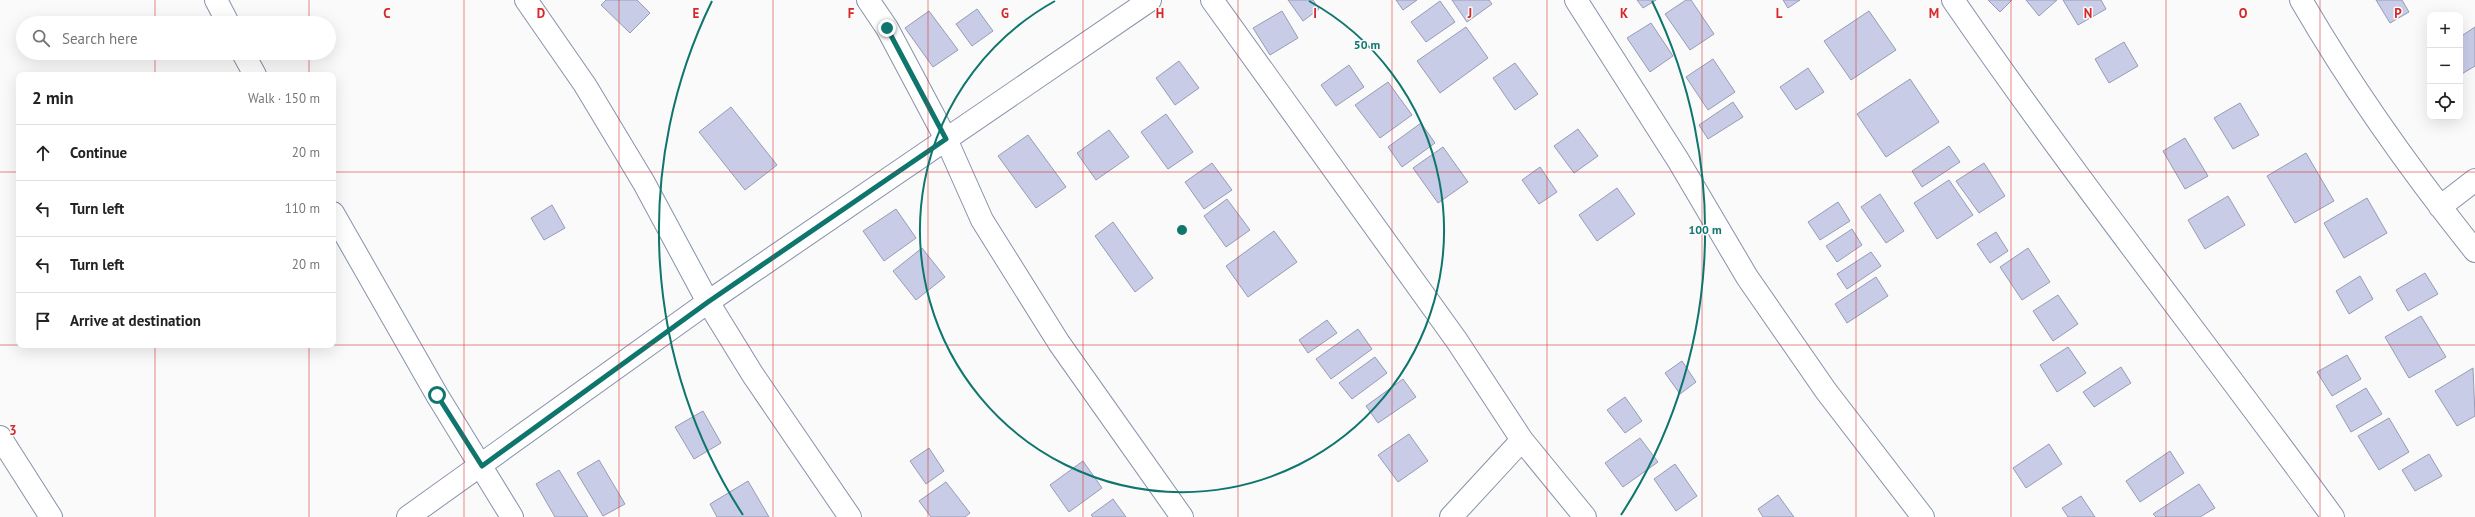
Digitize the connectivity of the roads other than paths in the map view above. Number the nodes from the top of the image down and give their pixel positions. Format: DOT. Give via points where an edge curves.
graph roads {
  1 [pos="216,0"];
  2 [pos="526,0"];
  3 [pos="868,0"];
  4 [pos="1150,0"];
  5 [pos="1212,0"];
  6 [pos="1576,0"];
  7 [pos="1953,0"];
  8 [pos="2301,0"];
  9 [pos="224,16"];
  10 [pos="248,60"];
  11 [pos="254,72"];
  12 [pos="946,139"];
  13 [pos="2475,180"];
  14 [pos="2440,207"];
  15 [pos="336,218"];
  16 [pos="2475,251"];
  17 [pos="708,302"];
  18 [pos="0,437"];
  19 [pos="1522,440"];
  20 [pos="482,466"];
  21 [pos="51,517"];
  22 [pos="408,517"];
  23 [pos="512,517"];
  24 [pos="850,517"];
  25 [pos="1182,517"];
  26 [pos="1451,517"];
  27 [pos="1585,517"];
  28 [pos="1923,517"];
  29 [pos="2333,517"];
  1 -- 9 [label="street"];
  2 -- 17 [label="street" via="585,85 644,183"];
  3 -- 12 [label="street" via="887,28"];
  4 -- 12 [label="street"];
  5 -- 19 [label="street" via="1457,341"];
  6 -- 28 [label="street" via="1678,160 1747,277 1826,391"];
  7 -- 29 [label="street" via="2017,93"];
  8 -- 14 [label="street" via="2338,64"];
  10 -- 11 [label="street"];
  12 -- 17 [label="street"];
  12 -- 25 [label="street" via="982,220 1059,343"];
  13 -- 14 [label="street"];
  14 -- 16 [label="street"];
  15 -- 20 [label="street" via="437,395"];
  17 -- 20 [label="street"];
  17 -- 24 [label="street" via="753,376"];
  18 -- 21 [label="street"];
  19 -- 26 [label="street"];
  19 -- 27 [label="street"];
  20 -- 22 [label="street"];
  20 -- 23 [label="street"];
}
